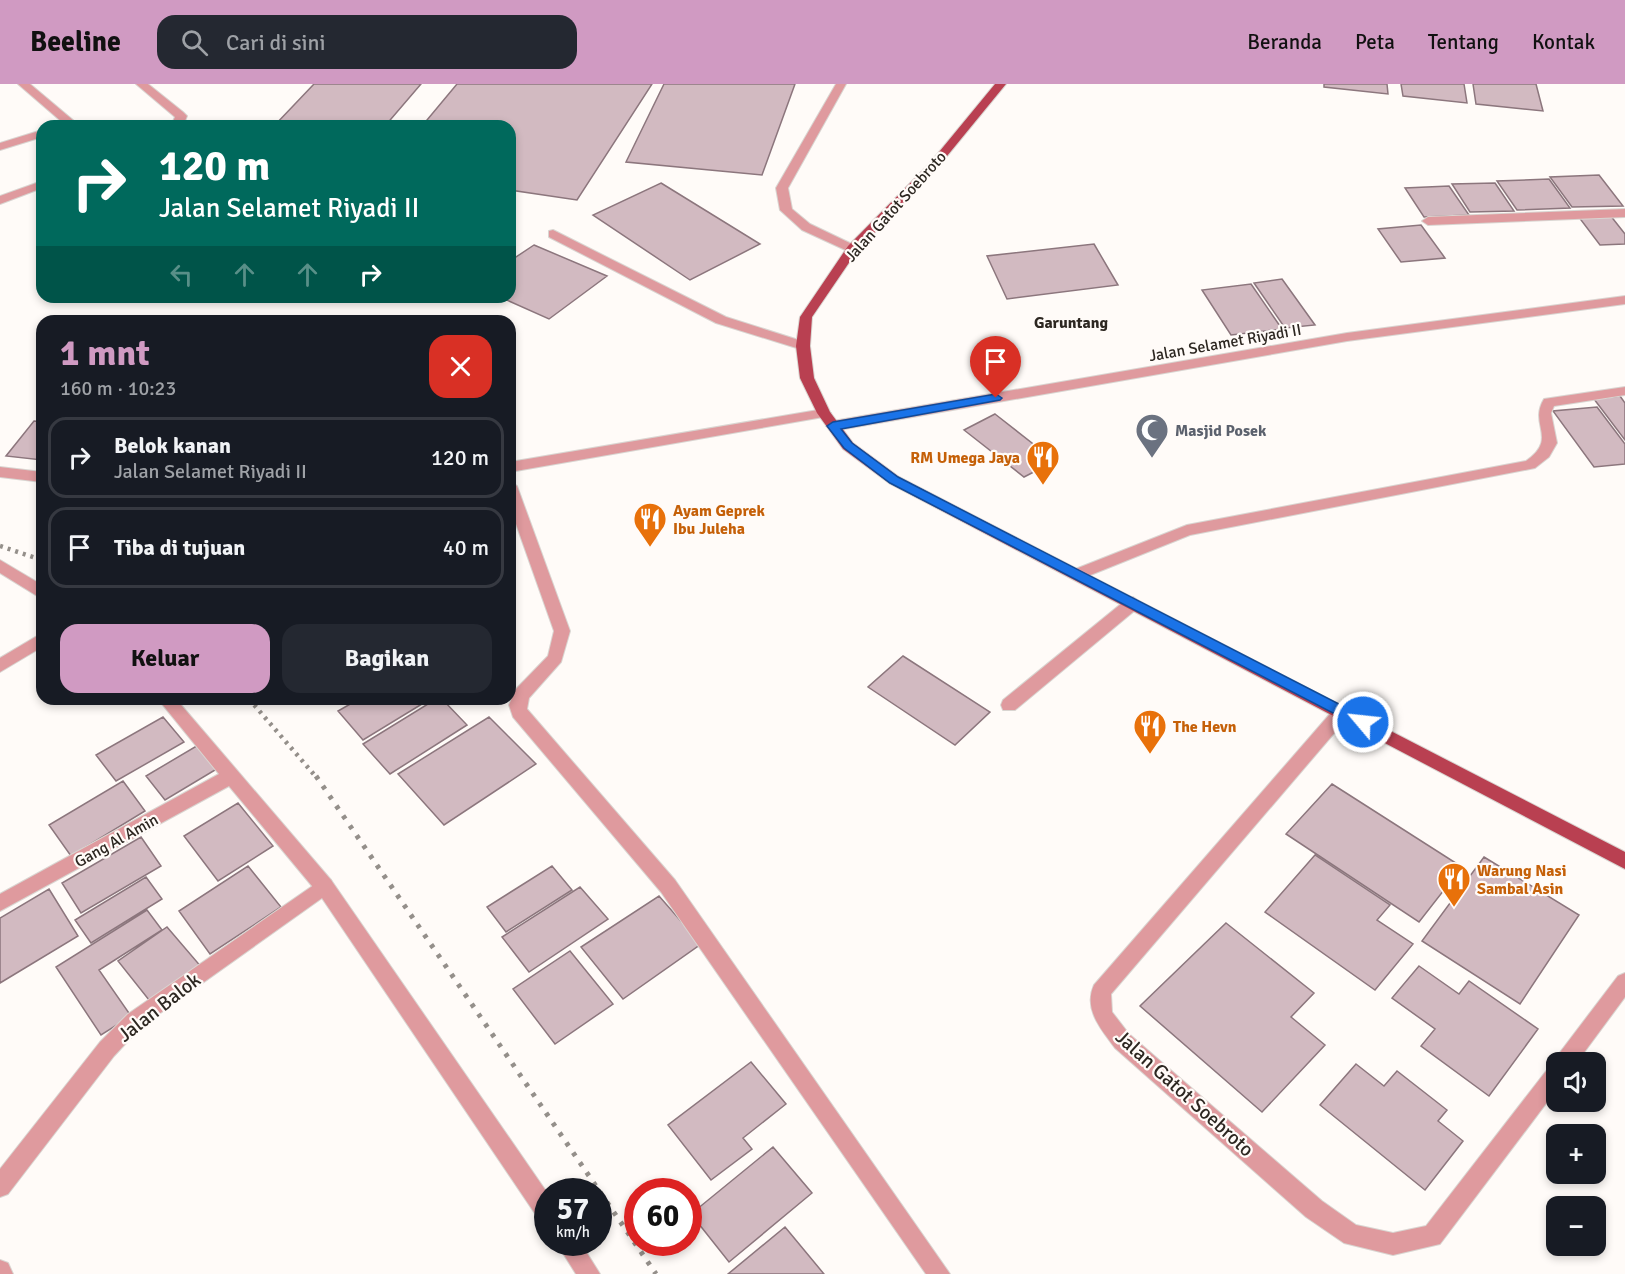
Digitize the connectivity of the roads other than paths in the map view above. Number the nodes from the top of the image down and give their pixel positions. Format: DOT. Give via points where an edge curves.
graph roads {
  1 [pos="23,84"];
  2 [pos="141,84"];
  3 [pos="841,84"];
  4 [pos="1001,84"];
  5 [pos="66,120"];
  6 [pos="179,120"];
  7 [pos="36,135"];
  8 [pos="0,147"];
  9 [pos="36,186"];
  10 [pos="0,200"];
  11 [pos="1625,213"];
  12 [pos="1428,221"];
  13 [pos="553,234"];
  14 [pos="852,249"];
  15 [pos="1625,300"];
  16 [pos="803,346"];
  17 [pos="1625,390"];
  18 [pos="824,413"];
  19 [pos="833,426"];
  20 [pos="516,466"];
  21 [pos="0,471"];
  22 [pos="36,476"];
  23 [pos="516,503"];
  24 [pos="0,566"];
  25 [pos="1078,574"];
  26 [pos="36,588"];
  27 [pos="1133,603"];
  28 [pos="36,643"];
  29 [pos="0,666"];
  30 [pos="171,705"];
  31 [pos="1009,705"];
  32 [pos="1342,712"];
  33 [pos="232,776"];
  34 [pos="1625,861"];
  35 [pos="324,886"];
  36 [pos="0,903"];
  37 [pos="1625,982"];
  38 [pos="1572,1052"];
  39 [pos="1546,1087"];
  40 [pos="0,1186"];
  41 [pos="534,1193"];
  42 [pos="577,1256"];
  43 [pos="589,1274"];
  44 [pos="939,1274"];
  1 -- 5 [label="street"];
  2 -- 6 [label="street" via="179,114"];
  3 -- 14 [label="street" via="782,188 786,210 806,227"];
  4 -- 14 [label="main road, Jalan Gatot Soebroto" via="934,165"];
  7 -- 8 [label="street"];
  9 -- 10 [label="street"];
  11 -- 12 [label="street"];
  13 -- 16 [label="street" via="721,320"];
  14 -- 16 [label="main road, Jalan Gatot Soebroto" via="806,317"];
  15 -- 19 [label="street, Jalan Selamet Riyadi II" via="1347,337"];
  16 -- 18 [label="main road, Jalan Gatot Soebroto" via="807,378"];
  17 -- 25 [label="street" via="1549,402 1544,413 1551,448 1530,465 1186,530"];
  18 -- 19 [label="main road, Jalan Gatot Soebroto"];
  18 -- 20 [label="street"];
  19 -- 25 [label="main road, Jalan Gatot Soebroto" via="848,446 894,480"];
  21 -- 22 [label="street"];
  23 -- 44 [label="street" via="562,631 555,658 522,694 517,705 519,712 668,886"];
  24 -- 26 [label="street"];
  25 -- 27 [label="main road, Jalan Gatot Soebroto"];
  27 -- 31 [label="street"];
  27 -- 32 [label="main road, Jalan Gatot Soebroto"];
  28 -- 29 [label="street"];
  30 -- 33 [label="street"];
  32 -- 34 [label="main road, Jalan Gatot Soebroto"];
  32 -- 39 [label="street, Jalan Gatot Soebroto" via="1101,992 1102,1015 1122,1041 1314,1209 1352,1235 1393,1244 1432,1236"];
  33 -- 35 [label="street"];
  33 -- 36 [label="street, Gang Al Amin"];
  35 -- 40 [label="street, Jalan Balok" via="135,1020 107,1049"];
  35 -- 41 [label="street"];
  37 -- 38 [label="street"];
  42 -- 43 [label="street"];
}
